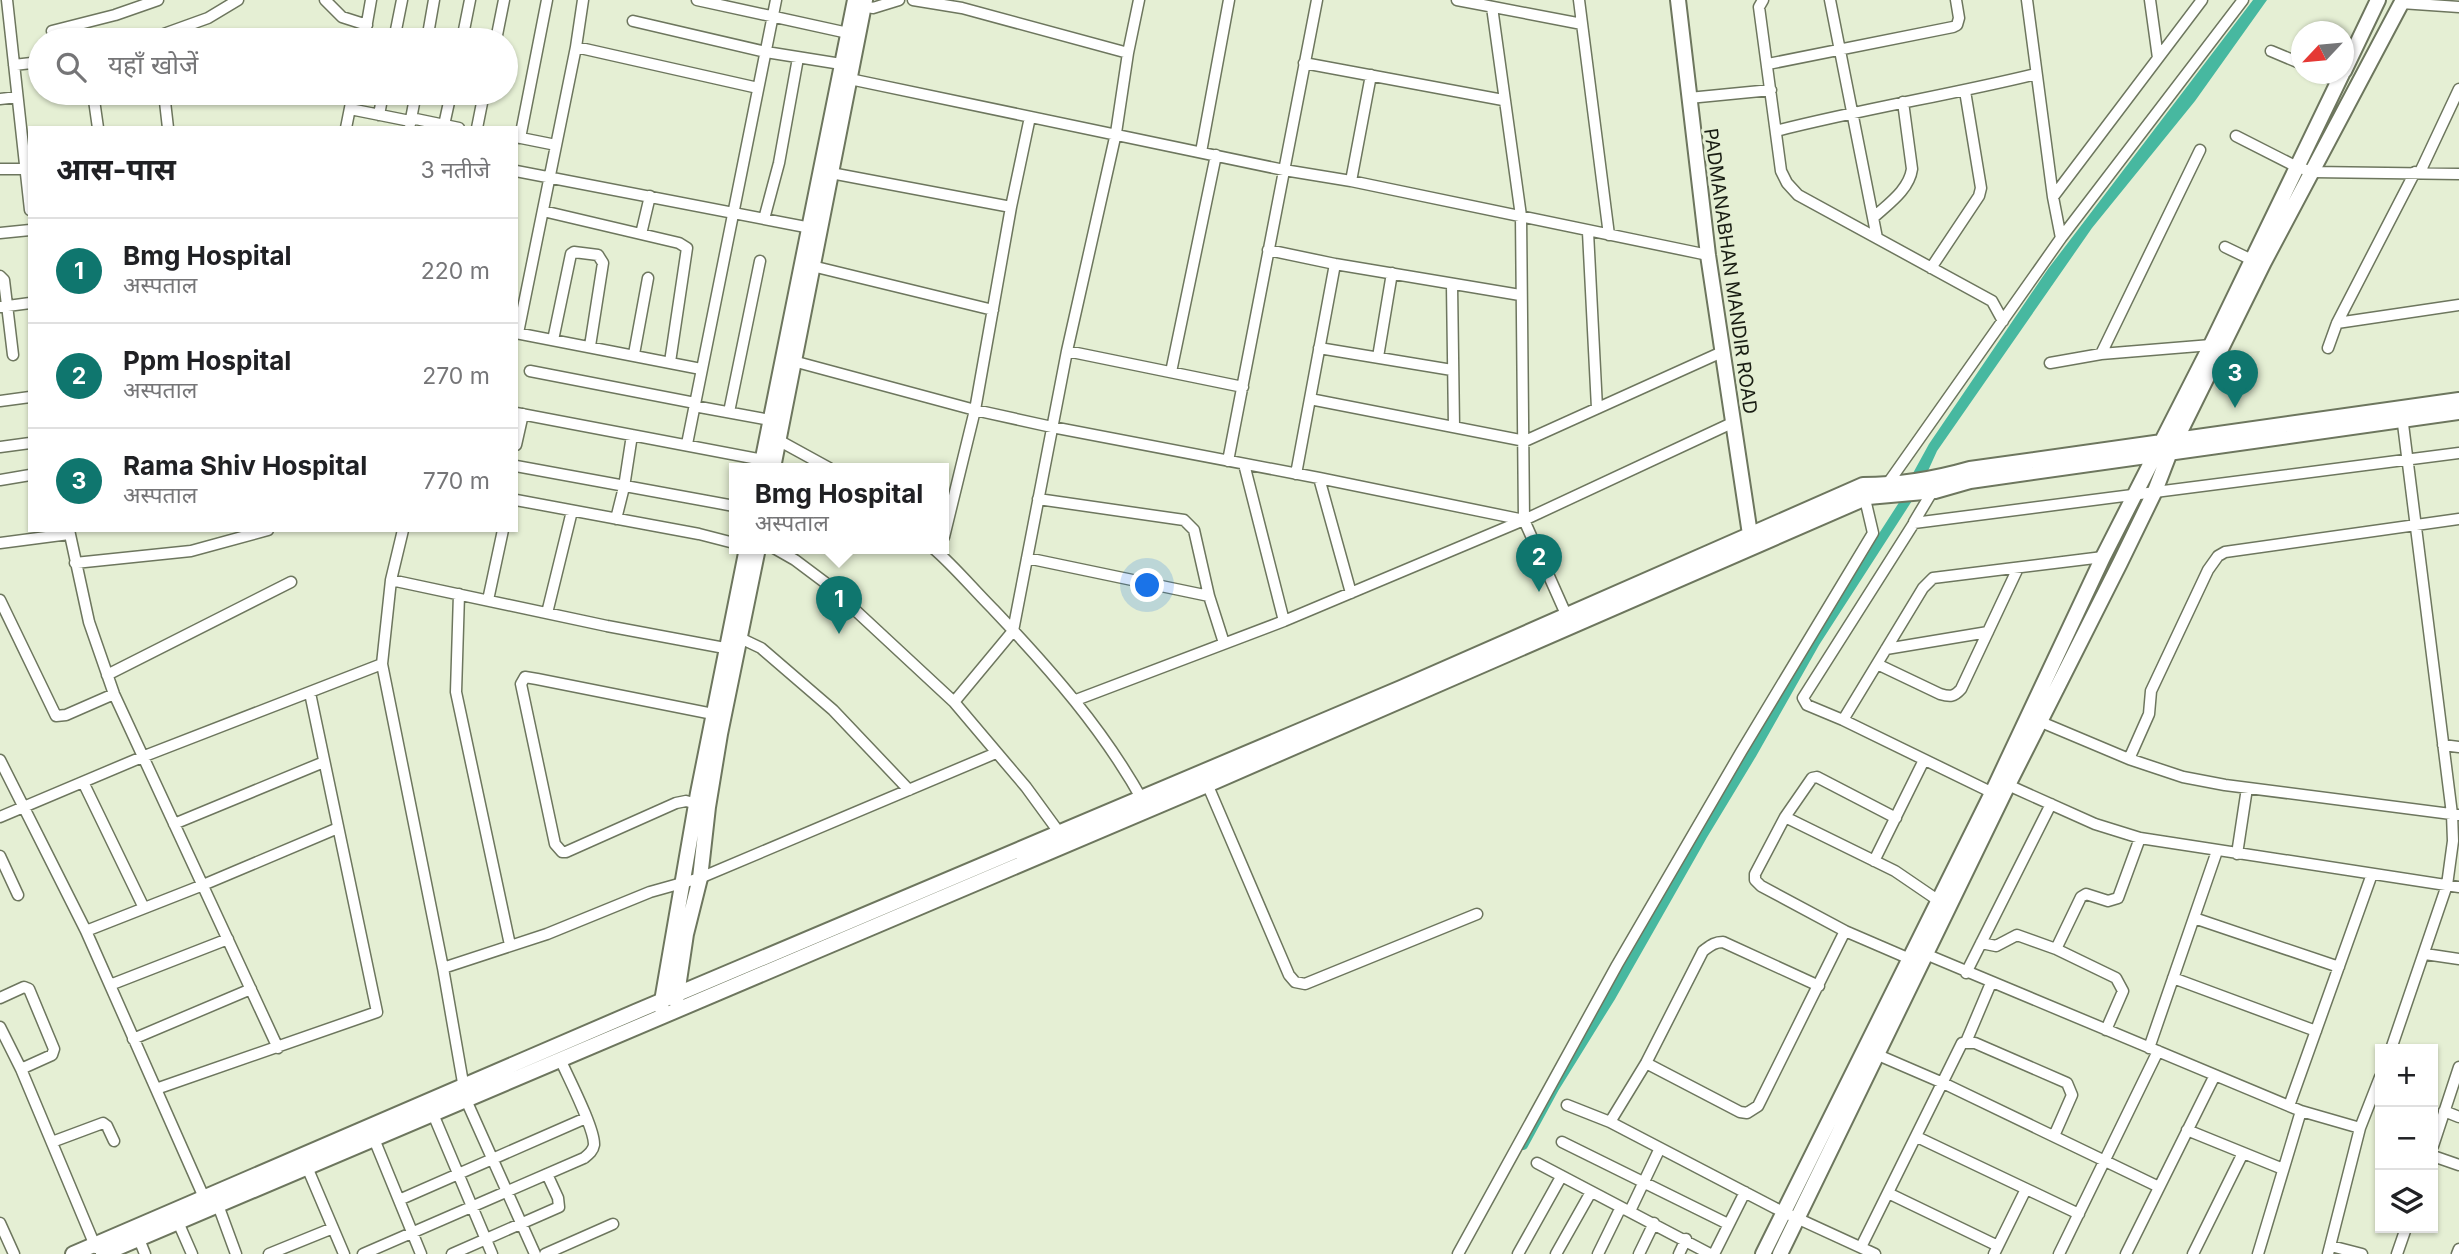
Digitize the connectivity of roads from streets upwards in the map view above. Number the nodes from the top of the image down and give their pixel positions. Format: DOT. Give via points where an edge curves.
graph roads {
  1 [pos="4,0"];
  2 [pos="158,0"];
  3 [pos="238,0"];
  4 [pos="325,0"];
  5 [pos="372,0"];
  6 [pos="402,0"];
  7 [pos="434,0"];
  8 [pos="470,0"];
  9 [pos="504,0"];
  10 [pos="547,0"];
  11 [pos="583,0"];
  12 [pos="697,0"];
  13 [pos="776,0"];
  14 [pos="899,0"];
  15 [pos="913,0"];
  16 [pos="1139,0"];
  17 [pos="1229,0"];
  18 [pos="1317,0"];
  19 [pos="1457,0"];
  20 [pos="1579,0"];
  21 [pos="1678,0"];
  22 [pos="1763,0"];
  23 [pos="1830,0"];
  24 [pos="1956,0"];
  25 [pos="2027,0"];
  26 [pos="2150,0"];
  27 [pos="2202,0"];
  28 [pos="2243,0"];
  29 [pos="2378,0"];
  30 [pos="2402,2"];
  31 [pos="859,3"];
  32 [pos="963,4"];
  33 [pos="1492,7"];
  34 [pos="2459,7"];
  35 [pos="773,17"];
  36 [pos="633,21"];
  37 [pos="1582,24"];
  38 [pos="367,25"];
  39 [pos="64,28"];
  40 [pos="183,28"];
  41 [pos="366,28"];
  42 [pos="396,28"];
  43 [pos="429,28"];
  44 [pos="464,28"];
  45 [pos="498,28"];
  46 [pos="848,33"];
  47 [pos="576,47"];
  48 [pos="1839,49"];
  49 [pos="2354,49"];
  50 [pos="2271,51"];
  51 [pos="766,52"];
  52 [pos="1128,52"];
  53 [pos="798,58"];
  54 [pos="2158,58"];
  55 [pos="2291,60"];
  56 [pos="28,63"];
  57 [pos="1304,63"];
  58 [pos="1768,64"];
  59 [pos="14,65"];
  60 [pos="843,73"];
  61 [pos="2036,74"];
  62 [pos="1371,75"];
  63 [pos="2337,84"];
  64 [pos="758,88"];
  65 [pos="2459,89"];
  66 [pos="1771,90"];
  67 [pos="1965,91"];
  68 [pos="18,97"];
  69 [pos="1689,98"];
  70 [pos="0,99"];
  71 [pos="1503,100"];
  72 [pos="1903,102"];
  73 [pos="94,105"];
  74 [pos="166,105"];
  75 [pos="351,105"];
  76 [pos="381,105"];
  77 [pos="448,105"];
  78 [pos="482,105"];
  79 [pos="350,109"];
  80 [pos="1853,111"];
  81 [pos="379,115"];
  82 [pos="1030,117"];
  83 [pos="410,122"];
  84 [pos="444,125"];
  85 [pos="97,126"];
  86 [pos="169,126"];
  87 [pos="346,126"];
  88 [pos="449,126"];
  89 [pos="477,126"];
  90 [pos="1776,131"];
  91 [pos="1116,134"];
  92 [pos="2236,136"];
  93 [pos="518,137"];
  94 [pos="556,145"];
  95 [pos="2200,150"];
  96 [pos="1201,152"];
  97 [pos="1216,155"];
  98 [pos="2297,167"];
  99 [pos="0,169"];
  100 [pos="25,169"];
  101 [pos="1284,170"];
  102 [pos="518,171"];
  103 [pos="2313,172"];
  104 [pos="2417,172"];
  105 [pos="831,173"];
  106 [pos="2459,174"];
  107 [pos="550,176"];
  108 [pos="1351,181"];
  109 [pos="28,194"];
  110 [pos="650,196"];
  111 [pos="2053,197"];
  112 [pos="1011,206"];
  113 [pos="543,211"];
  114 [pos="733,213"];
  115 [pos="1521,216"];
  116 [pos="1873,218"];
  117 [pos="764,219"];
  118 [pos="814,228"];
  119 [pos="28,230"];
  120 [pos="1588,232"];
  121 [pos="0,233"];
  122 [pos="641,234"];
  123 [pos="1609,235"];
  124 [pos="1877,238"];
  125 [pos="2061,238"];
  126 [pos="2225,247"];
  127 [pos="1268,250"];
  128 [pos="1708,255"];
  129 [pos="2252,260"];
  130 [pos="760,261"];
  131 [pos="1335,264"];
  132 [pos="812,267"];
  133 [pos="1931,268"];
  134 [pos="1392,273"];
  135 [pos="0,276"];
  136 [pos="648,278"];
  137 [pos="1452,285"];
  138 [pos="1520,295"];
  139 [pos="28,303"];
  140 [pos="2459,305"];
  141 [pos="4,307"];
  142 [pos="993,310"];
  143 [pos="2003,321"];
  144 [pos="2337,323"];
  145 [pos="518,328"];
  146 [pos="518,333"];
  147 [pos="553,340"];
  148 [pos="2211,345"];
  149 [pos="590,346"];
  150 [pos="1320,348"];
  151 [pos="2328,348"];
  152 [pos="1067,351"];
  153 [pos="1722,352"];
  154 [pos="634,354"];
  155 [pos="2101,354"];
  156 [pos="13,355"];
  157 [pos="1378,357"];
  158 [pos="793,361"];
  159 [pos="670,362"];
  160 [pos="2050,363"];
  161 [pos="701,369"];
  162 [pos="1452,370"];
  163 [pos="530,371"];
  164 [pos="1171,372"];
  165 [pos="1243,387"];
  166 [pos="28,397"];
  167 [pos="1310,399"];
  168 [pos="2459,400"];
  169 [pos="0,401"];
  170 [pos="695,404"];
  171 [pos="1597,408"];
  172 [pos="975,410"];
  173 [pos="729,412"];
  174 [pos="2459,412"];
  175 [pos="520,414"];
  176 [pos="2402,414"];
  177 [pos="770,420"];
  178 [pos="1732,423"];
  179 [pos="1052,427"];
  180 [pos="1454,427"];
  181 [pos="632,435"];
  182 [pos="1525,441"];
  183 [pos="28,443"];
  184 [pos="687,444"];
  185 [pos="0,447"];
  186 [pos="2166,447"];
  187 [pos="2459,453"];
  188 [pos="769,457"];
  189 [pos="2408,460"];
  190 [pos="1228,461"];
  191 [pos="802,463"];
  192 [pos="1244,464"];
  193 [pos="518,466"];
  194 [pos="1296,474"];
  195 [pos="28,475"];
  196 [pos="1319,478"];
  197 [pos="0,480"];
  198 [pos="1931,485"];
  199 [pos="624,487"];
  200 [pos="1892,489"];
  201 [pos="2155,491"];
  202 [pos="2137,493"];
  203 [pos="1038,499"];
  204 [pos="1865,499"];
  205 [pos="518,500"];
  206 [pos="729,505"];
  207 [pos="572,511"];
  208 [pos="949,517"];
  209 [pos="616,519"];
  210 [pos="2459,519"];
  211 [pos="1524,520"];
  212 [pos="1914,523"];
  213 [pos="2416,524"];
  214 [pos="69,532"];
  215 [pos="261,532"];
  216 [pos="402,532"];
  217 [pos="503,532"];
  218 [pos="1751,540"];
  219 [pos="729,542"];
  220 [pos="0,543"];
  221 [pos="746,554"];
  222 [pos="757,554"];
  223 [pos="784,554"];
  224 [pos="942,554"];
  225 [pos="2104,557"];
  226 [pos="1027,558"];
  227 [pos="75,563"];
  228 [pos="2018,568"];
  229 [pos="391,580"];
  230 [pos="291,582"];
  231 [pos="1351,593"];
  232 [pos="458,594"];
  233 [pos="1209,596"];
  234 [pos="0,600"];
  235 [pos="488,600"];
  236 [pos="547,613"];
  237 [pos="1284,621"];
  238 [pos="1569,621"];
  239 [pos="1013,631"];
  240 [pos="1987,632"];
  241 [pos="1224,643"];
  242 [pos="734,646"];
  243 [pos="1886,649"];
  244 [pos="382,664"];
  245 [pos="1877,664"];
  246 [pos="107,675"];
  247 [pos="310,693"];
  248 [pos="114,694"];
  249 [pos="1076,700"];
  250 [pos="954,702"];
  251 [pos="713,714"];
  252 [pos="1843,720"];
  253 [pos="2041,722"];
  254 [pos="2443,746"];
  255 [pos="2459,747"];
  256 [pos="996,753"];
  257 [pos="142,757"];
  258 [pos="2129,759"];
  259 [pos="0,760"];
  260 [pos="1924,760"];
  261 [pos="324,762"];
  262 [pos="1205,779"];
  263 [pos="83,782"];
  264 [pos="2247,788"];
  265 [pos="909,790"];
  266 [pos="2001,792"];
  267 [pos="1145,804"];
  268 [pos="2051,804"];
  269 [pos="702,805"];
  270 [pos="23,807"];
  271 [pos="2456,815"];
  272 [pos="0,817"];
  273 [pos="1785,817"];
  274 [pos="1896,818"];
  275 [pos="174,824"];
  276 [pos="338,828"];
  277 [pos="2140,838"];
  278 [pos="1063,839"];
  279 [pos="2217,851"];
  280 [pos="2237,854"];
  281 [pos="0,856"];
  282 [pos="1874,861"];
  283 [pos="2372,874"];
  284 [pos="699,878"];
  285 [pos="682,883"];
  286 [pos="203,885"];
  287 [pos="2447,885"];
  288 [pos="2459,887"];
  289 [pos="18,895"];
  290 [pos="1939,901"];
  291 [pos="144,908"];
  292 [pos="1477,914"];
  293 [pos="2194,918"];
  294 [pos="86,931"];
  295 [pos="1845,931"];
  296 [pos="228,939"];
  297 [pos="1981,943"];
  298 [pos="510,946"];
  299 [pos="2056,949"];
  300 [pos="2425,954"];
  301 [pos="1917,955"];
  302 [pos="2459,959"];
  303 [pos="2339,967"];
  304 [pos="443,968"];
  305 [pos="1966,973"];
  306 [pos="2173,978"];
  307 [pos="1991,983"];
  308 [pos="110,985"];
  309 [pos="1819,986"];
  310 [pos="251,989"];
  311 [pos="677,996"];
  312 [pos="0,998"];
  313 [pos="662,1002"];
  314 [pos="674,1012"];
  315 [pos="659,1019"];
  316 [pos="0,1027"];
  317 [pos="2106,1030"];
  318 [pos="2316,1031"];
  319 [pos="133,1039"];
  320 [pos="1966,1042"];
  321 [pos="2393,1044"];
  322 [pos="278,1048"];
  323 [pos="2154,1049"];
  324 [pos="1878,1055"];
  325 [pos="560,1059"];
  326 [pos="1646,1063"];
  327 [pos="2459,1068"];
  328 [pos="21,1069"];
  329 [pos="2215,1075"];
  330 [pos="1943,1083"];
  331 [pos="156,1089"];
  332 [pos="2375,1090"];
  333 [pos="465,1093"];
  334 [pos="1567,1105"];
  335 [pos="2289,1106"];
  336 [pos="2301,1111"];
  337 [pos="2444,1111"];
  338 [pos="433,1114"];
  339 [pos="2459,1117"];
  340 [pos="586,1118"];
  341 [pos="1611,1122"];
  342 [pos="2360,1128"];
  343 [pos="2187,1130"];
  344 [pos="2438,1130"];
  345 [pos="2054,1136"];
  346 [pos="1917,1137"];
  347 [pos="374,1139"];
  348 [pos="114,1141"];
  349 [pos="52,1142"];
  350 [pos="1562,1142"];
  351 [pos="1660,1148"];
  352 [pos="2243,1153"];
  353 [pos="2438,1158"];
  354 [pos="493,1159"];
  355 [pos="2105,1160"];
  356 [pos="1537,1163"];
  357 [pos="2459,1165"];
  358 [pos="307,1167"];
  359 [pos="2283,1169"];
  360 [pos="458,1174"];
  361 [pos="548,1174"];
  362 [pos="1560,1177"];
  363 [pos="1643,1183"];
  364 [pos="2159,1187"];
  365 [pos="2026,1189"];
  366 [pos="507,1191"];
  367 [pos="1591,1192"];
  368 [pos="1745,1192"];
  369 [pos="1888,1193"];
  370 [pos="399,1200"];
  371 [pos="210,1204"];
  372 [pos="471,1207"];
  373 [pos="1626,1209"];
  374 [pos="2079,1214"];
  375 [pos="1791,1215"];
  376 [pos="0,1223"];
  377 [pos="178,1223"];
  378 [pos="1654,1223"];
  379 [pos="522,1224"];
  380 [pos="613,1224"];
  381 [pos="1728,1224"];
  382 [pos="333,1228"];
  383 [pos="412,1233"];
  384 [pos="2404,1233"];
  385 [pos="139,1239"];
  386 [pos="1686,1239"];
  387 [pos="486,1240"];
  388 [pos="1996,1250"];
  389 [pos="2330,1250"];
  390 [pos="99,1251"];
  391 [pos="1869,1252"];
  392 [pos="14,1254"];
  393 [pos="73,1254"];
  394 [pos="145,1254"];
  395 [pos="192,1254"];
  396 [pos="236,1254"];
  397 [pos="270,1254"];
  398 [pos="344,1254"];
  399 [pos="363,1254"];
  400 [pos="421,1254"];
  401 [pos="452,1254"];
  402 [pos="492,1254"];
  403 [pos="535,1254"];
  404 [pos="545,1254"];
  405 [pos="1458,1254"];
  406 [pos="1518,1254"];
  407 [pos="1556,1254"];
  408 [pos="1598,1254"];
  409 [pos="1639,1254"];
  410 [pos="1679,1254"];
  411 [pos="1712,1254"];
  412 [pos="1763,1254"];
  413 [pos="1780,1254"];
  414 [pos="2059,1254"];
  415 [pos="2126,1254"];
  416 [pos="2193,1254"];
  417 [pos="2258,1254"];
  418 [pos="2362,1254"];
  419 [pos="2398,1254"];
  1 -- 59 [label="street"];
  2 -- 39 [label="street"];
  3 -- 40 [label="street"];
  4 -- 38 [label="street" via="342,17"];
  5 -- 38 [label="street"];
  6 -- 42 [label="street"];
  7 -- 43 [label="street"];
  8 -- 44 [label="street"];
  9 -- 45 [label="street"];
  10 -- 93 [label="street"];
  11 -- 47 [label="street"];
  12 -- 35 [label="street"];
  13 -- 35 [label="street"];
  14 -- 31 [label="street" via="873,8"];
  15 -- 32 [label="street"];
  16 -- 52 [label="street"];
  17 -- 96 [label="street"];
  18 -- 57 [label="street"];
  19 -- 33 [label="street"];
  20 -- 37 [label="street"];
  21 -- 69 [label="street, PADMANABHAN MANDIR ROAD"];
  22 -- 58 [label="street" via="1759,7"];
  23 -- 48 [label="street"];
  24 -- 48 [label="street" via="1959,18 1953,27"];
  25 -- 61 [label="street"];
  26 -- 54 [label="street"];
  27 -- 54 [label="street"];
  28 -- 125 [label="street"];
  29 -- 49 [label="street"];
  30 -- 34 [label="street"];
  30 -- 103 [label="street"];
  31 -- 46 [label="street"];
  31 -- 60 [label="street"];
  32 -- 52 [label="street"];
  33 -- 37 [label="street"];
  33 -- 71 [label="street"];
  35 -- 46 [label="street"];
  35 -- 51 [label="street"];
  36 -- 51 [label="street"];
  37 -- 123 [label="street"];
  38 -- 41 [label="street"];
  46 -- 60 [label="street"];
  47 -- 64 [label="street"];
  47 -- 94 [label="street"];
  48 -- 58 [label="street"];
  48 -- 80 [label="street"];
  50 -- 55 [label="street"];
  51 -- 53 [label="street"];
  51 -- 64 [label="street"];
  52 -- 91 [label="street"];
  53 -- 60 [label="street"];
  53 -- 117 [label="street"];
  54 -- 111 [label="street"];
  56 -- 59 [label="street"];
  57 -- 62 [label="street"];
  57 -- 101 [label="street"];
  58 -- 66 [label="street"];
  59 -- 68 [label="street"];
  60 -- 82 [label="street"];
  60 -- 105 [label="street"];
  60 -- 118 [label="street"];
  61 -- 67 [label="street"];
  61 -- 111 [label="street"];
  62 -- 71 [label="street"];
  62 -- 108 [label="street"];
  63 -- 98 [label="street"];
  64 -- 114 [label="street"];
  65 -- 104 [label="street"];
  66 -- 69 [label="street"];
  66 -- 90 [label="street"];
  67 -- 72 [label="street"];
  67 -- 133 [label="street" via="1981,188"];
  68 -- 70 [label="street"];
  68 -- 100 [label="street"];
  69 -- 128 [label="street, PADMANABHAN MANDIR ROAD"];
  71 -- 115 [label="street"];
  72 -- 80 [label="street"];
  72 -- 116 [label="street" via="1910,178"];
  73 -- 85 [label="street"];
  74 -- 86 [label="street"];
  75 -- 79 [label="street"];
  76 -- 81 [label="street"];
  77 -- 84 [label="street"];
  78 -- 89 [label="street"];
  79 -- 81 [label="street"];
  79 -- 87 [label="street"];
  80 -- 90 [label="street"];
  80 -- 116 [label="street"];
  81 -- 83 [label="street"];
  82 -- 91 [label="street"];
  82 -- 112 [label="street"];
  83 -- 84 [label="street"];
  84 -- 88 [label="street"];
  90 -- 124 [label="street" via="1781,171 1798,195"];
  91 -- 96 [label="street"];
  91 -- 152 [label="street"];
  92 -- 98 [label="street"];
  93 -- 94 [label="street"];
  94 -- 107 [label="street"];
  95 -- 155 [label="street"];
  96 -- 97 [label="street"];
  97 -- 101 [label="street"];
  97 -- 164 [label="street"];
  98 -- 103 [label="street"];
  98 -- 129 [label="street"];
  99 -- 100 [label="street"];
  100 -- 109 [label="street"];
  101 -- 108 [label="street"];
  101 -- 127 [label="street"];
  102 -- 107 [label="street"];
  103 -- 104 [label="street"];
  103 -- 186 [label="street"];
  104 -- 106 [label="street"];
  104 -- 144 [label="street"];
  105 -- 112 [label="street"];
  105 -- 118 [label="street"];
  107 -- 110 [label="street"];
  107 -- 113 [label="street"];
  108 -- 115 [label="street"];
  110 -- 114 [label="street"];
  110 -- 122 [label="street"];
  111 -- 125 [label="street"];
  112 -- 142 [label="street"];
  113 -- 122 [label="street"];
  113 -- 145 [label="street"];
  114 -- 117 [label="street"];
  114 -- 161 [label="street"];
  115 -- 120 [label="street"];
  115 -- 138 [label="street"];
  116 -- 124 [label="street"];
  117 -- 118 [label="street"];
  118 -- 132 [label="street"];
  118 -- 177 [label="street"];
  119 -- 121 [label="street"];
  120 -- 123 [label="street"];
  120 -- 171 [label="street"];
  122 -- 159 [label="street" via="679,243 688,252"];
  123 -- 128 [label="street"];
  124 -- 133 [label="street"];
  125 -- 143 [label="street"];
  126 -- 129 [label="street"];
  127 -- 131 [label="street"];
  127 -- 165 [label="street"];
  128 -- 153 [label="street, PADMANABHAN MANDIR ROAD"];
  129 -- 148 [label="street"];
  130 -- 173 [label="street"];
  131 -- 134 [label="street"];
  131 -- 150 [label="street"];
  132 -- 142 [label="street"];
  132 -- 158 [label="street"];
  133 -- 143 [label="street" via="1992,301"];
  134 -- 137 [label="street"];
  134 -- 157 [label="street"];
  135 -- 141 [label="street"];
  136 -- 154 [label="street"];
  137 -- 138 [label="street"];
  137 -- 162 [label="street"];
  138 -- 182 [label="street"];
  139 -- 141 [label="street"];
  140 -- 144 [label="street"];
  141 -- 156 [label="street"];
  142 -- 172 [label="street"];
  143 -- 200 [label="street"];
  144 -- 151 [label="street"];
  146 -- 147 [label="street"];
  147 -- 149 [label="street"];
  147 -- 149 [label="street" via="571,254 597,255 603,263"];
  148 -- 155 [label="street"];
  148 -- 186 [label="street"];
  149 -- 154 [label="street"];
  150 -- 157 [label="street"];
  150 -- 167 [label="street"];
  152 -- 164 [label="street"];
  152 -- 179 [label="street"];
  153 -- 171 [label="street"];
  153 -- 178 [label="street, PADMANABHAN MANDIR ROAD"];
  154 -- 159 [label="street"];
  155 -- 160 [label="street"];
  157 -- 162 [label="street"];
  158 -- 172 [label="street"];
  158 -- 188 [label="street"];
  159 -- 161 [label="street"];
  161 -- 170 [label="street"];
  162 -- 180 [label="street"];
  163 -- 170 [label="street"];
  164 -- 165 [label="street"];
  165 -- 190 [label="street"];
  166 -- 169 [label="street"];
  167 -- 180 [label="street"];
  167 -- 194 [label="street"];
  168 -- 176 [label="street"];
  170 -- 173 [label="street"];
  170 -- 184 [label="street"];
  171 -- 182 [label="street"];
  172 -- 179 [label="street"];
  172 -- 208 [label="street"];
  173 -- 177 [label="street"];
  174 -- 176 [label="street"];
  175 -- 181 [label="street"];
  176 -- 186 [label="street"];
  176 -- 189 [label="street"];
  177 -- 188 [label="street"];
  178 -- 211 [label="street"];
  178 -- 218 [label="street, PADMANABHAN MANDIR ROAD"];
  179 -- 190 [label="street"];
  179 -- 203 [label="street"];
  180 -- 182 [label="street"];
  181 -- 184 [label="street"];
  181 -- 199 [label="street"];
  182 -- 211 [label="street"];
  183 -- 185 [label="street"];
  184 -- 188 [label="street"];
  186 -- 198 [label="street"];
  186 -- 201 [label="street"];
  186 -- 202 [label="street"];
  187 -- 189 [label="street"];
  188 -- 191 [label="street"];
  189 -- 201 [label="street"];
  189 -- 213 [label="street"];
  190 -- 192 [label="street"];
  192 -- 194 [label="street"];
  192 -- 237 [label="street"];
  193 -- 199 [label="street"];
  194 -- 196 [label="street"];
  195 -- 197 [label="street"];
  196 -- 211 [label="street"];
  196 -- 231 [label="street"];
  198 -- 200 [label="street"];
  198 -- 212 [label="street"];
  199 -- 206 [label="street"];
  199 -- 209 [label="street"];
  200 -- 204 [label="street"];
  200 -- 218 [label="street" via="1863,485"];
  201 -- 202 [label="street"];
  201 -- 253 [label="street"];
  202 -- 212 [label="street"];
  202 -- 225 [label="street"];
  203 -- 226 [label="street"];
  203 -- 233 [label="street" via="1184,520 1194,530"];
  204 -- 218 [label="street"];
  204 -- 405 [label="street" via="1873,533 1624,953"];
  205 -- 207 [label="street"];
  207 -- 209 [label="street"];
  207 -- 236 [label="street"];
  209 -- 219 [label="street"];
  210 -- 213 [label="street"];
  211 -- 231 [label="street"];
  211 -- 238 [label="street"];
  212 -- 252 [label="street" via="1804,693 1807,705"];
  213 -- 254 [label="street"];
  213 -- 258 [label="street" via="2218,556 2151,691 2149,714"];
  214 -- 220 [label="street"];
  214 -- 227 [label="street"];
  215 -- 227 [label="street" via="191,551"];
  216 -- 229 [label="street"];
  217 -- 235 [label="street"];
  218 -- 238 [label="street"];
  221 -- 242 [label="street"];
  222 -- 242 [label="street"];
  223 -- 250 [label="street" via="827,584"];
  224 -- 239 [label="street"];
  225 -- 228 [label="street"];
  225 -- 266 [label="street"];
  226 -- 233 [label="street"];
  226 -- 239 [label="street"];
  227 -- 246 [label="street"];
  228 -- 240 [label="street"];
  228 -- 243 [label="street" via="1933,578"];
  229 -- 232 [label="street"];
  229 -- 244 [label="street"];
  230 -- 246 [label="street"];
  231 -- 237 [label="street"];
  232 -- 235 [label="street"];
  232 -- 298 [label="street" via="456,692"];
  233 -- 241 [label="street"];
  234 -- 248 [label="street" via="53,713 60,717"];
  235 -- 236 [label="street"];
  236 -- 242 [label="street"];
  237 -- 241 [label="street"];
  238 -- 262 [label="street"];
  239 -- 249 [label="street"];
  239 -- 250 [label="street"];
  240 -- 243 [label="street"];
  240 -- 245 [label="street" via="1956,695 1940,694"];
  241 -- 249 [label="street"];
  242 -- 251 [label="street"];
  242 -- 265 [label="street" via="761,648 833,710"];
  242 -- 269 [label="street"];
  243 -- 245 [label="street"];
  244 -- 247 [label="street"];
  244 -- 304 [label="street"];
  245 -- 252 [label="street"];
  246 -- 248 [label="street"];
  247 -- 257 [label="street"];
  247 -- 261 [label="street"];
  248 -- 257 [label="street"];
  249 -- 267 [label="street"];
  250 -- 256 [label="street"];
  251 -- 269 [label="street"];
  251 -- 269 [label="street" via="537,678 525,677 521,684 555,844 562,852 676,803"];
  252 -- 260 [label="street"];
  253 -- 258 [label="street"];
  253 -- 266 [label="street"];
  254 -- 255 [label="street"];
  254 -- 271 [label="street"];
  256 -- 265 [label="street"];
  256 -- 278 [label="street"];
  257 -- 263 [label="street"];
  257 -- 275 [label="street"];
  258 -- 264 [label="street" via="2183,777"];
  259 -- 270 [label="street"];
  260 -- 266 [label="street"];
  260 -- 274 [label="street"];
  261 -- 275 [label="street"];
  261 -- 276 [label="street"];
  262 -- 267 [label="street"];
  262 -- 292 [label="street" via="1295,982 1305,984"];
  263 -- 270 [label="street"];
  263 -- 291 [label="street"];
  264 -- 271 [label="street"];
  264 -- 280 [label="street"];
  265 -- 284 [label="street"];
  266 -- 268 [label="street"];
  266 -- 290 [label="street"];
  266 -- 301 [label="street"];
  267 -- 278 [label="street"];
  268 -- 277 [label="street"];
  268 -- 297 [label="street"];
  269 -- 284 [label="street"];
  269 -- 285 [label="street"];
  270 -- 272 [label="street"];
  270 -- 294 [label="street"];
  271 -- 287 [label="street"];
  273 -- 274 [label="street" via="1809,779 1817,777"];
  273 -- 282 [label="street"];
  273 -- 295 [label="street" via="1755,880"];
  274 -- 282 [label="street"];
  275 -- 286 [label="street"];
  276 -- 286 [label="street"];
  276 -- 322 [label="street" via="377,1012"];
  277 -- 279 [label="street"];
  277 -- 299 [label="street" via="2118,898 2081,897"];
  278 -- 311 [label="street"];
  278 -- 314 [label="street"];
  279 -- 280 [label="street"];
  279 -- 293 [label="street"];
  280 -- 283 [label="street"];
  281 -- 289 [label="street"];
  282 -- 290 [label="street"];
  283 -- 287 [label="street"];
  283 -- 303 [label="street"];
  284 -- 285 [label="street"];
  284 -- 311 [label="street"];
  285 -- 298 [label="street"];
  285 -- 313 [label="street"];
  286 -- 291 [label="street"];
  286 -- 296 [label="street"];
  287 -- 288 [label="street"];
  287 -- 300 [label="street"];
  290 -- 301 [label="street"];
  291 -- 294 [label="street"];
  293 -- 303 [label="street"];
  293 -- 306 [label="street"];
  294 -- 308 [label="street"];
  295 -- 301 [label="street"];
  295 -- 309 [label="street"];
  296 -- 308 [label="street"];
  296 -- 310 [label="street"];
  297 -- 299 [label="street" via="1996,946 2017,934"];
  297 -- 305 [label="street"];
  298 -- 304 [label="street"];
  299 -- 317 [label="street" via="2120,983 2123,991"];
  300 -- 302 [label="street"];
  300 -- 321 [label="street"];
  301 -- 305 [label="street"];
  301 -- 324 [label="street"];
  301 -- 375 [label="street"];
  303 -- 318 [label="street"];
  304 -- 333 [label="street"];
  305 -- 307 [label="street"];
  306 -- 318 [label="street"];
  306 -- 323 [label="street"];
  307 -- 317 [label="street"];
  307 -- 320 [label="street"];
  308 -- 319 [label="street"];
  309 -- 326 [label="street" via="1715,942 1703,951"];
  309 -- 326 [label="street" via="1758,1106 1747,1113"];
  310 -- 319 [label="street"];
  310 -- 322 [label="street"];
  311 -- 313 [label="street"];
  311 -- 314 [label="street"];
  312 -- 328 [label="street" via="29,989 54,1049 51,1055"];
  313 -- 315 [label="street"];
  313 -- 333 [label="street"];
  314 -- 315 [label="street"];
  315 -- 325 [label="street"];
  316 -- 328 [label="street"];
  317 -- 323 [label="street"];
  318 -- 335 [label="street"];
  319 -- 331 [label="street"];
  320 -- 330 [label="street" via="1959,1046"];
  320 -- 345 [label="street" via="2067,1083 2072,1095"];
  322 -- 331 [label="street"];
  323 -- 329 [label="street"];
  323 -- 355 [label="street"];
  324 -- 330 [label="street"];
  324 -- 375 [label="street"];
  325 -- 333 [label="street"];
  325 -- 340 [label="street"];
  326 -- 341 [label="street"];
  327 -- 337 [label="street"];
  328 -- 349 [label="street"];
  329 -- 335 [label="street"];
  329 -- 343 [label="street"];
  330 -- 345 [label="street"];
  330 -- 346 [label="street"];
  331 -- 371 [label="street"];
  332 -- 342 [label="street"];
  333 -- 338 [label="street"];
  333 -- 354 [label="street"];
  333 -- 371 [label="street"];
  334 -- 341 [label="street"];
  335 -- 336 [label="street"];
  336 -- 342 [label="street"];
  336 -- 359 [label="street"];
  337 -- 339 [label="street"];
  337 -- 344 [label="street"];
  338 -- 347 [label="street"];
  338 -- 360 [label="street"];
  340 -- 354 [label="street"];
  340 -- 361 [label="street" via="593,1140 591,1152"];
  341 -- 351 [label="street"];
  342 -- 389 [label="street"];
  343 -- 352 [label="street"];
  343 -- 364 [label="street"];
  345 -- 355 [label="street"];
  346 -- 365 [label="street"];
  346 -- 369 [label="street"];
  347 -- 358 [label="street"];
  347 -- 370 [label="street"];
  348 -- 349 [label="street" via="103,1123"];
  349 -- 390 [label="street"];
  350 -- 363 [label="street"];
  351 -- 363 [label="street"];
  351 -- 368 [label="street"];
  352 -- 359 [label="street"];
  352 -- 416 [label="street"];
  353 -- 357 [label="street"];
  354 -- 360 [label="street"];
  354 -- 366 [label="street"];
  355 -- 364 [label="street"];
  355 -- 374 [label="street"];
  356 -- 362 [label="street"];
  358 -- 371 [label="street"];
  358 -- 382 [label="street"];
  359 -- 417 [label="street"];
  360 -- 370 [label="street"];
  360 -- 372 [label="street"];
  361 -- 366 [label="street"];
  361 -- 379 [label="street" via="559,1207"];
  362 -- 367 [label="street"];
  362 -- 406 [label="street"];
  363 -- 373 [label="street"];
  363 -- 381 [label="street"];
  364 -- 415 [label="street"];
  365 -- 374 [label="street"];
  365 -- 388 [label="street"];
  366 -- 372 [label="street"];
  366 -- 379 [label="street"];
  367 -- 373 [label="street"];
  367 -- 407 [label="street"];
  368 -- 375 [label="street"];
  368 -- 381 [label="street"];
  369 -- 388 [label="street"];
  369 -- 391 [label="street"];
  370 -- 383 [label="street"];
  371 -- 377 [label="street"];
  371 -- 390 [label="street"];
  371 -- 396 [label="street"];
  372 -- 383 [label="street"];
  372 -- 387 [label="street"];
  373 -- 378 [label="street"];
  373 -- 408 [label="street"];
  374 -- 414 [label="street"];
  375 -- 391 [label="street"];
  375 -- 412 [label="street"];
  375 -- 413 [label="street"];
  376 -- 392 [label="street"];
  377 -- 385 [label="street"];
  377 -- 395 [label="street"];
  378 -- 386 [label="street"];
  378 -- 409 [label="street"];
  379 -- 387 [label="street"];
  379 -- 403 [label="street"];
  380 -- 404 [label="street"];
  381 -- 411 [label="street"];
  382 -- 397 [label="street"];
  382 -- 398 [label="street"];
  383 -- 399 [label="street"];
  383 -- 400 [label="street"];
  384 -- 419 [label="street"];
  385 -- 390 [label="street"];
  385 -- 394 [label="street"];
  386 -- 410 [label="street"];
  386 -- 411 [label="street"];
  387 -- 401 [label="street"];
  387 -- 402 [label="street"];
  389 -- 418 [label="street"];
  390 -- 393 [label="street"];
}
